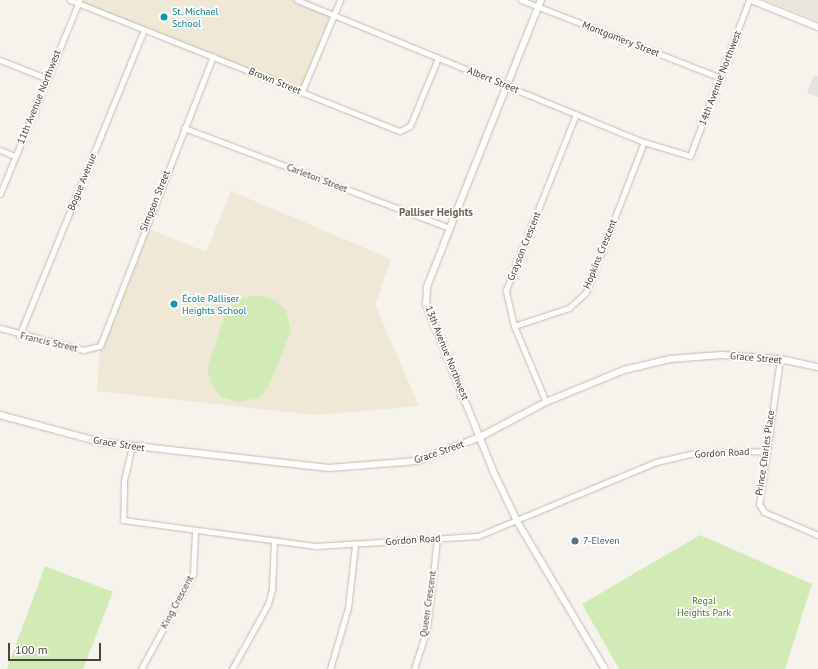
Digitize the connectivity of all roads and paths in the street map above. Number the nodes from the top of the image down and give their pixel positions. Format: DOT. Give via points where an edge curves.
graph roads {
  1 [pos="70,0"];
  2 [pos="297,0"];
  3 [pos="340,0"];
  4 [pos="521,0"];
  5 [pos="541,0"];
  6 [pos="750,0"];
  7 [pos="79,2"];
  8 [pos="538,7"];
  9 [pos="334,15"];
  10 [pos="818,27"];
  11 [pos="144,29"];
  12 [pos="213,56"];
  13 [pos="438,58"];
  14 [pos="0,60"];
  15 [pos="46,78"];
  16 [pos="720,78"];
  17 [pos="506,85"];
  18 [pos="302,91"];
  19 [pos="576,114"];
  20 [pos="184,128"];
  21 [pos="644,142"];
  22 [pos="0,150"];
  23 [pos="15,156"];
  24 [pos="690,156"];
  25 [pos="0,194"];
  26 [pos="450,228"];
  27 [pos="514,326"];
  28 [pos="0,328"];
  29 [pos="19,336"];
  30 [pos="100,346"];
  31 [pos="780,359"];
  32 [pos="818,367"];
  33 [pos="546,402"];
  34 [pos="0,415"];
  35 [pos="480,437"];
  36 [pos="132,446"];
  37 [pos="765,450"];
  38 [pos="517,521"];
  39 [pos="195,530"];
  40 [pos="818,535"];
  41 [pos="437,538"];
  42 [pos="274,541"];
  43 [pos="355,545"];
  44 [pos="141,669"];
  45 [pos="232,669"];
  46 [pos="330,669"];
  47 [pos="414,669"];
  48 [pos="605,669"];
  1 -- 7 [label="street, Brown Street"];
  2 -- 9 [label="street, Albert Street"];
  3 -- 9 [label="street"];
  4 -- 8 [label="street, Montgomery Street"];
  5 -- 8 [label="street, 13th Avenue Northwest"];
  6 -- 10 [label="street"];
  6 -- 16 [label="street, 14th Avenue Northwest"];
  7 -- 11 [label="street, Brown Street"];
  7 -- 15 [label="street, 11th Avenue Northwest"];
  8 -- 16 [label="street, Montgomery Street"];
  8 -- 17 [label="street, 13th Avenue Northwest"];
  9 -- 13 [label="street, Albert Street"];
  9 -- 18 [label="street"];
  11 -- 12 [label="street, Brown Street"];
  11 -- 29 [label="street, Bogue Avenue"];
  12 -- 18 [label="street, Brown Street"];
  12 -- 20 [label="street, Simpson Street"];
  13 -- 17 [label="street, Albert Street"];
  13 -- 18 [label="street, Brown Street" via="410,126 400,131"];
  14 -- 15 [label="street"];
  15 -- 23 [label="street, 11th Avenue Northwest"];
  16 -- 24 [label="street, 14th Avenue Northwest"];
  17 -- 19 [label="street, Albert Street"];
  17 -- 26 [label="street, 13th Avenue Northwest"];
  19 -- 21 [label="street, Albert Street"];
  19 -- 27 [label="street, Grayson Crescent" via="506,290"];
  20 -- 26 [label="street, Carleton Street"];
  20 -- 30 [label="street, Simpson Street"];
  21 -- 24 [label="street, Albert Street"];
  21 -- 27 [label="street, Hopkins Crescent" via="586,292 570,308"];
  22 -- 23 [label="street"];
  23 -- 25 [label="street, 11th Avenue Northwest"];
  26 -- 35 [label="street, 13th Avenue Northwest" via="427,288 426,304"];
  27 -- 33 [label="street, Grayson Crescent"];
  28 -- 29 [label="street, Francis Street"];
  29 -- 30 [label="street, Francis Street" via="83,350"];
  31 -- 32 [label="street, Grace Street"];
  31 -- 33 [label="street, Grace Street" via="722,355 670,360 624,370"];
  31 -- 37 [label="street, Prince Charles Place"];
  33 -- 35 [label="street, Grace Street"];
  34 -- 36 [label="street, Grace Street" via="100,442"];
  35 -- 36 [label="street, Grace Street" via="417,461 329,468"];
  35 -- 38 [label="street, 13th Avenue Northwest"];
  36 -- 39 [label="street, Gordon Road" via="124,481 123,520"];
  37 -- 38 [label="street, Gordon Road" via="691,454 656,462 605,480"];
  37 -- 40 [label="street, Prince Charles Place" via="759,504 764,512"];
  38 -- 41 [label="street, Gordon Road" via="478,536"];
  38 -- 48 [label="street, 13th Avenue Northwest"];
  39 -- 42 [label="street, Gordon Road"];
  39 -- 44 [label="street, King Crescent" via="193,574"];
  41 -- 43 [label="street, Gordon Road"];
  41 -- 47 [label="street, Queen Crescent" via="427,629"];
  42 -- 43 [label="street, Gordon Road" via="316,546"];
  42 -- 45 [label="street" via="272,589 268,604"];
  43 -- 46 [label="street" via="348,608"];
}
